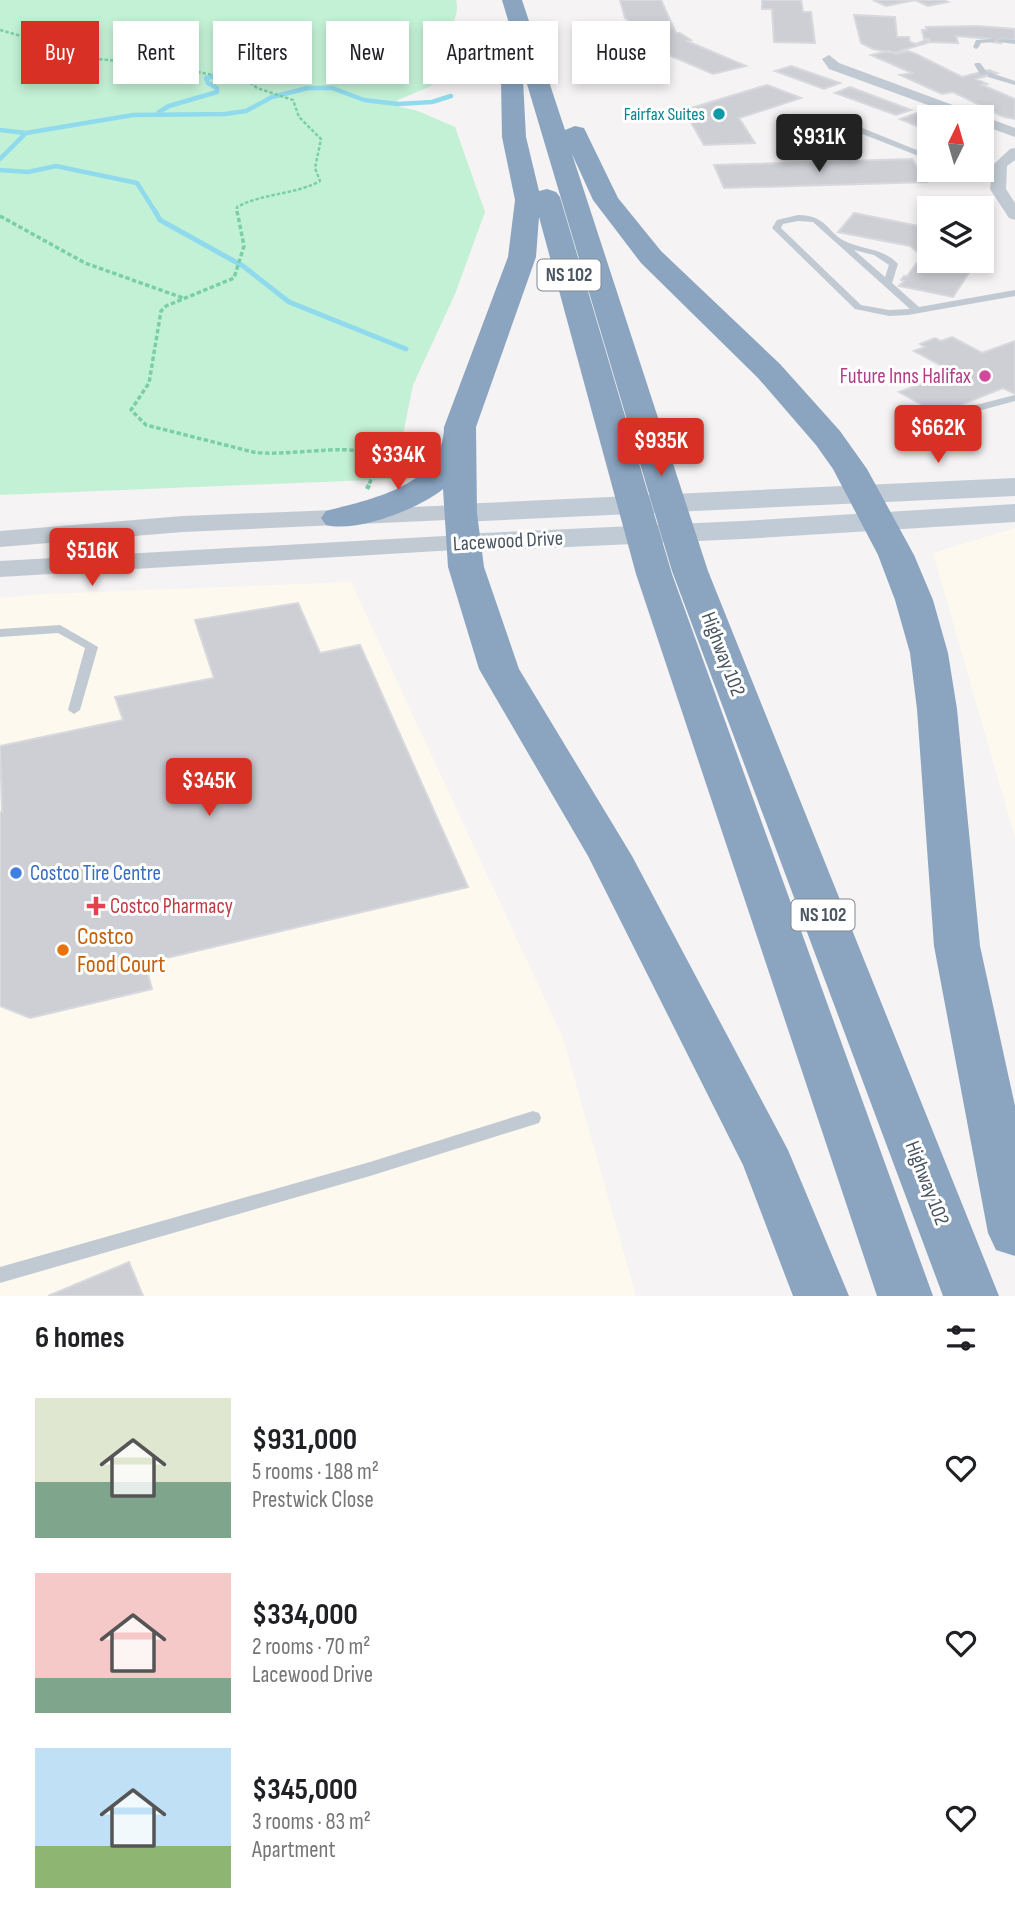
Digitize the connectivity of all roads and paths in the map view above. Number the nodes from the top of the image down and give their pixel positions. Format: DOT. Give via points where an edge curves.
graph roads {
  1 [pos="513,0"];
  2 [pos="0,30"];
  3 [pos="992,41"];
  4 [pos="1001,41"];
  5 [pos="1015,41"];
  6 [pos="976,47"];
  7 [pos="829,59"];
  8 [pos="978,64"];
  9 [pos="987,73"];
  10 [pos="1015,83"];
  11 [pos="940,105"];
  12 [pos="837,121"];
  13 [pos="994,125"];
  14 [pos="1015,133"];
  15 [pos="1015,152"];
  16 [pos="917,153"];
  17 [pos="994,172"];
  18 [pos="999,172"];
  19 [pos="1015,215"];
  20 [pos="0,216"];
  21 [pos="844,245"];
  22 [pos="887,283"];
  23 [pos="1015,293"];
  24 [pos="184,298"];
  25 [pos="917,310"];
  26 [pos="1015,398"];
  27 [pos="976,419"];
  28 [pos="458,448"];
  29 [pos="1015,487"];
  30 [pos="366,490"];
  31 [pos="872,507"];
  32 [pos="1015,513"];
  33 [pos="338,518"];
  34 [pos="461,528"];
  35 [pos="0,539"];
  36 [pos="0,569"];
  37 [pos="672,573"];
  38 [pos="0,633"];
  39 [pos="74,710"];
  40 [pos="533,1118"];
  41 [pos="1015,1233"];
  42 [pos="0,1275"];
  43 [pos="821,1296"];
  44 [pos="905,1296"];
  45 [pos="971,1296"];
  1 -- 31 [label="highway" via="606,200 651,257 769,371 828,438"];
  1 -- 37 [label="highway, Highway 102 / NS 102" via="660,467"];
  2 -- 24 [label="path" via="58,41 96,59 245,78 257,88 291,98 299,117 319,136 314,168 320,181 237,207 244,256 234,278"];
  3 -- 6 [label="lane" via="978,41"];
  4 -- 5 [label="lane"];
  7 -- 11 [label="street" via="834,66"];
  8 -- 9 [label="lane"];
  9 -- 10 [label="lane"];
  12 -- 16 [label="lane"];
  13 -- 14 [label="street"];
  15 -- 18 [label="street" via="1000,165"];
  17 -- 18 [label="lane"];
  18 -- 19 [label="street" via="998,189"];
  20 -- 24 [label="path" via="85,263"];
  21 -- 22 [label="lane"];
  21 -- 22 [label="lane" via="888,258 894,264"];
  21 -- 25 [label="lane" via="807,217 780,222 776,228 858,307 889,313"];
  22 -- 25 [label="lane"];
  23 -- 25 [label="lane"];
  24 -- 30 [label="path" via="161,311 149,383 131,410 136,417 161,430 262,454 364,452 377,465"];
  26 -- 27 [label="lane" via="972,409"];
  28 -- 33 [label="highway" via="435,479 410,495 388,506"];
  28 -- 34 [label="highway"];
  28 -- 37 [label="highway, Highway 102 / NS 102" via="460,427 522,257 528,200 514,137 508,67 624,470"];
  29 -- 31 [label="main road, Lacewood Drive"];
  31 -- 32 [label="main road, Lacewood Drive"];
  31 -- 34 [label="main road, Lacewood Drive"];
  31 -- 41 [label="highway" via="914,600 929,653 957,946"];
  33 -- 34 [label="street, Lacewood Drive"];
  33 -- 35 [label="street, Lacewood Drive"];
  34 -- 36 [label="street, Lacewood Drive"];
  34 -- 43 [label="highway" via="466,567 499,669 610,856 762,1153"];
  37 -- 44 [label="highway, Highway 102 / NS 102"];
  37 -- 45 [label="highway, Highway 102 / NS 102"];
  38 -- 39 [label="lane" via="60,629 92,647"];
  40 -- 42 [label="lane"];
}
